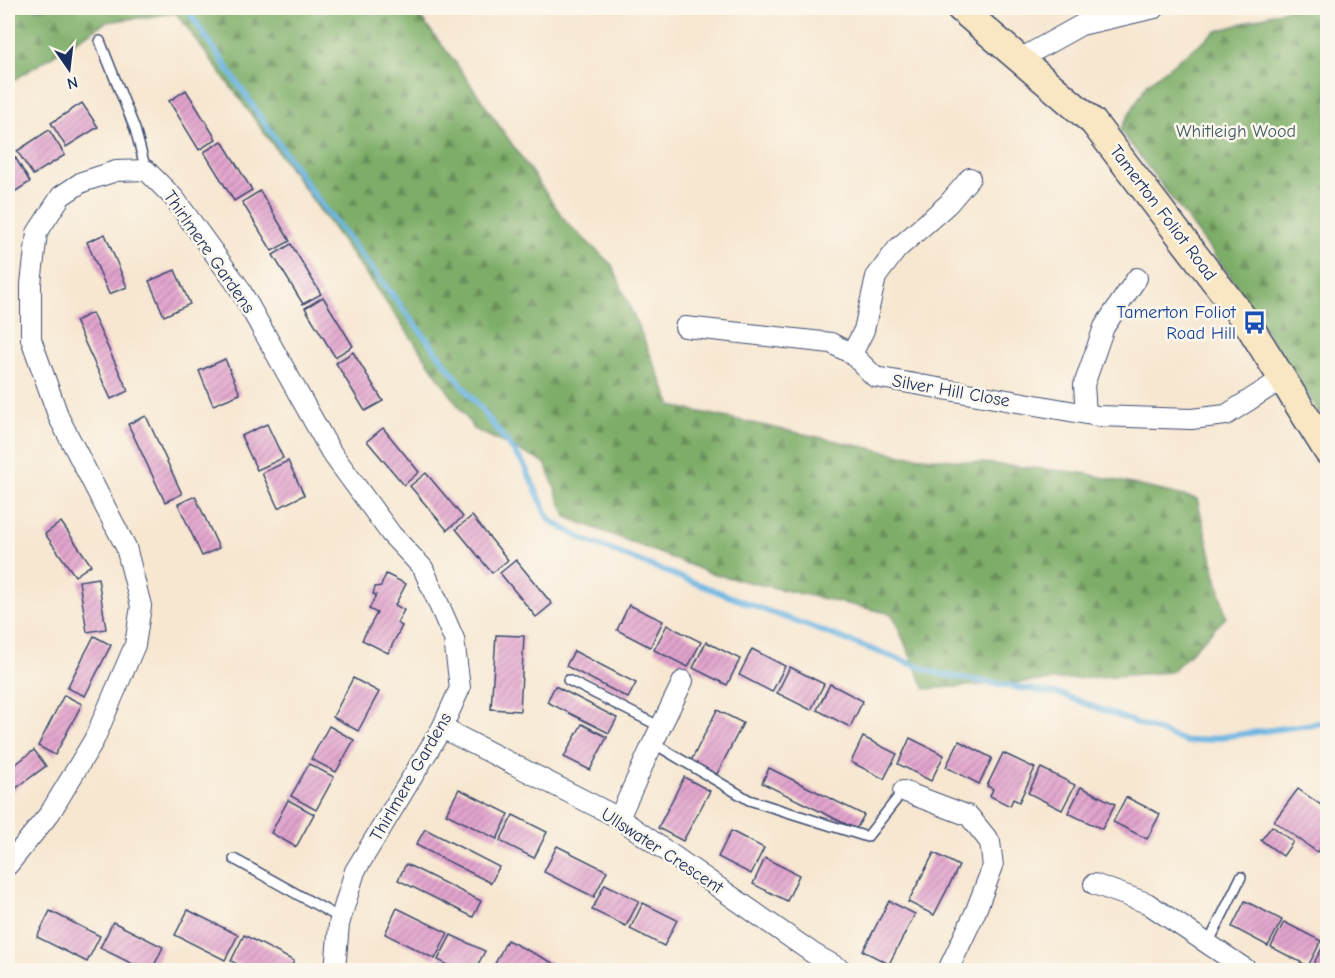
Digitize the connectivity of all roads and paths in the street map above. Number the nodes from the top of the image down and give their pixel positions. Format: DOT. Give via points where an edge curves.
graph roads {
  1 [pos="960,8"];
  2 [pos="1155,8"];
  3 [pos="100,41"];
  4 [pos="1020,59"];
  5 [pos="146,170"];
  6 [pos="970,178"];
  7 [pos="1137,278"];
  8 [pos="685,327"];
  9 [pos="852,354"];
  10 [pos="1282,379"];
  11 [pos="1086,414"];
  12 [pos="1328,452"];
  13 [pos="568,680"];
  14 [pos="683,681"];
  15 [pos="442,729"];
  16 [pos="657,735"];
  17 [pos="903,791"];
  18 [pos="619,818"];
  19 [pos="234,859"];
  20 [pos="8,865"];
  21 [pos="1241,877"];
  22 [pos="1094,884"];
  23 [pos="340,918"];
  24 [pos="1208,944"];
  25 [pos="335,970"];
  26 [pos="842,970"];
  27 [pos="948,970"];
  28 [pos="1247,970"];
  1 -- 4 [label="main road, Tamerton Foliot Road"];
  2 -- 4 [label="street" via="1081,24"];
  3 -- 5 [label="lane" via="135,129"];
  4 -- 10 [label="main road, Tamerton Foliot Road" via="1093,122 1250,327"];
  5 -- 15 [label="street, Thirlmere Gardens" via="174,198 238,286 331,452 391,534 423,568 454,639 460,688"];
  5 -- 20 [label="street" via="116,171 82,182 61,196 37,233 30,339 59,418 126,547 141,606 135,645 94,740 50,813"];
  6 -- 9 [label="street" via="948,204 897,249 876,277 864,330"];
  7 -- 11 [label="street" via="1104,327 1084,385"];
  8 -- 9 [label="street, Silver Hill Close" via="831,343"];
  9 -- 11 [label="street, Silver Hill Close" via="875,377"];
  10 -- 11 [label="street, Silver Hill Close" via="1227,415 1191,419"];
  10 -- 12 [label="main road, Tamerton Foliot Road"];
  13 -- 16 [label="lane"];
  14 -- 16 [label="street"];
  15 -- 18 [label="street, Ullswater Crescent"];
  15 -- 23 [label="street, Thirlmere Gardens" via="355,871"];
  16 -- 17 [label="lane" via="749,800 867,837"];
  16 -- 18 [label="street"];
  17 -- 27 [label="street" via="969,816 990,842 993,866"];
  18 -- 26 [label="street, Ullswater Crescent"];
  19 -- 23 [label="lane"];
  21 -- 24 [label="lane"];
  22 -- 24 [label="street" via="1147,903"];
  23 -- 25 [label="street, Thirlmere Gardens"];
  24 -- 28 [label="street"];
}
